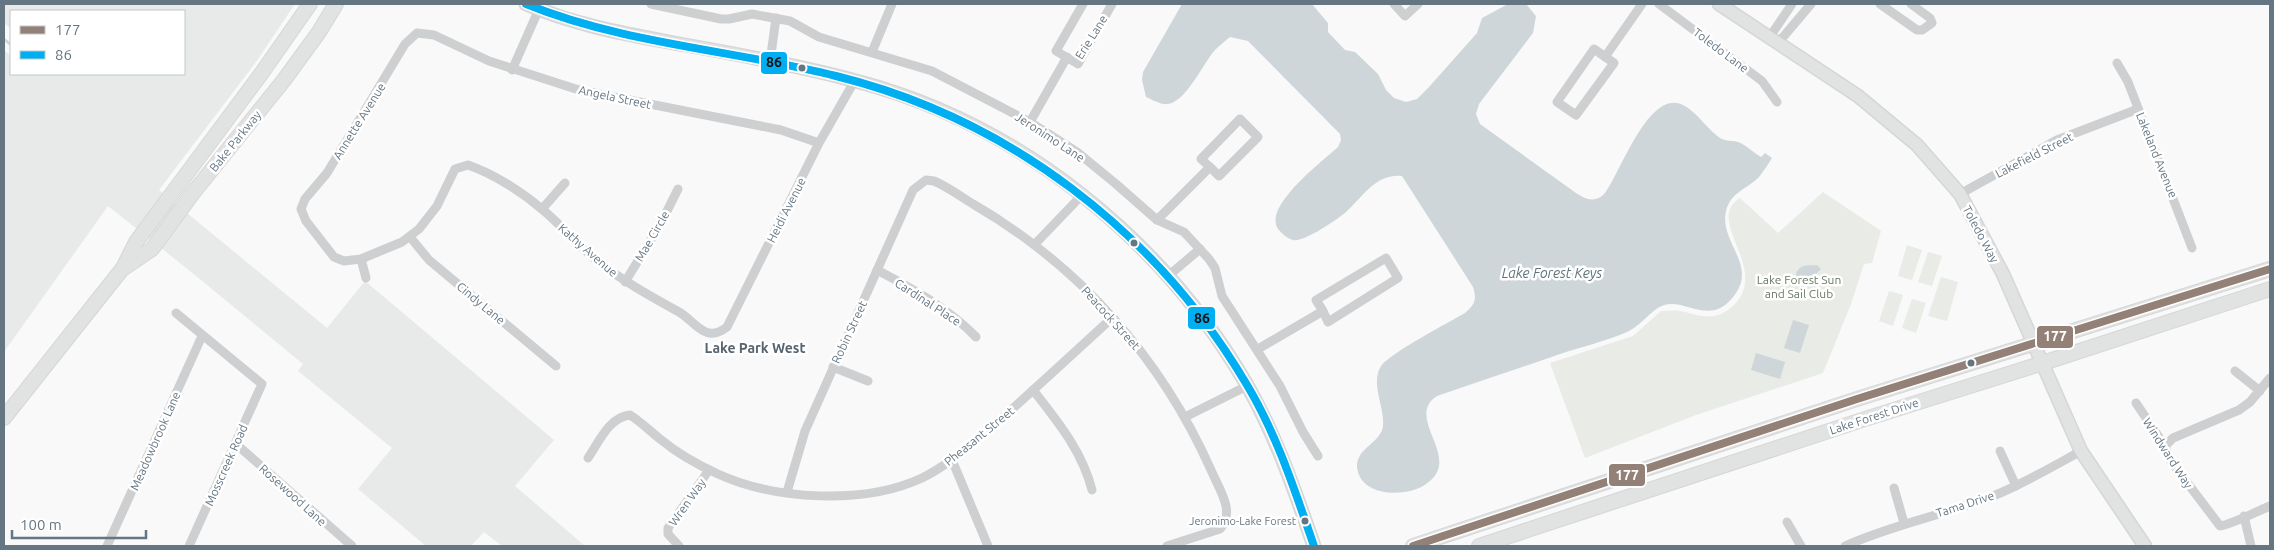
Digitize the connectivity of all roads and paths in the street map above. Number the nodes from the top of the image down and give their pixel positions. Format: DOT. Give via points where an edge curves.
graph roads {
  1 [pos="310,4"];
  2 [pos="336,4"];
  3 [pos="526,4"];
  4 [pos="651,4"];
  5 [pos="892,4"];
  6 [pos="1083,4"];
  7 [pos="1112,4"];
  8 [pos="1394,4"];
  9 [pos="1418,4"];
  10 [pos="1642,4"];
  11 [pos="1659,4"];
  12 [pos="1719,4"];
  13 [pos="1792,4"];
  14 [pos="1811,4"];
  15 [pos="1880,4"];
  16 [pos="1911,4"];
  17 [pos="539,9"];
  18 [pos="776,18"];
  19 [pos="417,33"];
  20 [pos="1774,41"];
  21 [pos="872,52"];
  22 [pos="1067,57"];
  23 [pos="1605,57"];
  24 [pos="770,62"];
  25 [pos="2117,63"];
  26 [pos="512,70"];
  27 [pos="855,80"];
  28 [pos="1777,102"];
  29 [pos="2138,109"];
  30 [pos="1030,122"];
  31 [pos="819,143"];
  32 [pos="1210,167"];
  33 [pos="926,180"];
  34 [pos="565,183"];
  35 [pos="678,189"];
  36 [pos="1960,194"];
  37 [pos="1082,195"];
  38 [pos="542,209"];
  39 [pos="1157,220"];
  40 [pos="410,237"];
  41 [pos="1036,243"];
  42 [pos="2192,248"];
  43 [pos="1200,250"];
  44 [pos="360,259"];
  45 [pos="123,268"];
  46 [pos="2270,269"];
  47 [pos="877,270"];
  48 [pos="1168,276"];
  49 [pos="366,278"];
  50 [pos="625,282"];
  51 [pos="2270,288"];
  52 [pos="1322,311"];
  53 [pos="176,312"];
  54 [pos="1113,317"];
  55 [pos="713,334"];
  56 [pos="202,336"];
  57 [pos="976,337"];
  58 [pos="2033,344"];
  59 [pos="1258,349"];
  60 [pos="2043,364"];
  61 [pos="556,366"];
  62 [pos="833,367"];
  63 [pos="2235,371"];
  64 [pos="2270,378"];
  65 [pos="868,381"];
  66 [pos="1247,386"];
  67 [pos="1033,390"];
  68 [pos="2260,391"];
  69 [pos="2136,403"];
  70 [pos="1185,417"];
  71 [pos="4,418"];
  72 [pos="236,444"];
  73 [pos="2165,446"];
  74 [pos="2000,451"];
  75 [pos="2081,451"];
  76 [pos="1318,456"];
  77 [pos="588,458"];
  78 [pos="952,460"];
  79 [pos="709,470"];
  80 [pos="2016,486"];
  81 [pos="1894,488"];
  82 [pos="1092,490"];
  83 [pos="787,492"];
  84 [pos="2270,506"];
  85 [pos="2244,516"];
  86 [pos="1787,522"];
  87 [pos="1904,523"];
  88 [pos="107,546"];
  89 [pos="189,546"];
  90 [pos="352,546"];
  91 [pos="678,546"];
  92 [pos="988,546"];
  93 [pos="1166,546"];
  94 [pos="1314,546"];
  95 [pos="1413,546"];
  96 [pos="1479,546"];
  97 [pos="1802,546"];
  98 [pos="1845,546"];
  99 [pos="2145,546"];
  100 [pos="2252,546"];
  1 -- 45 [label="main road, Bake Parkway" via="136,242"];
  2 -- 45 [label="main road, Bake Parkway" via="284,80 152,249"];
  3 -- 17 [label="main road"];
  4 -- 18 [label="street, Jeronimo Lane" via="721,19 752,14"];
  5 -- 21 [label="street"];
  6 -- 22 [label="street, Erie Lane" via="1056,51"];
  7 -- 22 [label="street, Erie Lane" via="1078,64"];
  8 -- 9 [label="street" via="1405,16"];
  10 -- 23 [label="street"];
  11 -- 28 [label="street, Toledo Lane" via="1762,81"];
  12 -- 20 [label="main road, Toledo Way"];
  13 -- 20 [label="street"];
  14 -- 20 [label="street"];
  15 -- 16 [label="street" via="1917,30 1932,23"];
  17 -- 24 [label="main road" via="630,35"];
  17 -- 26 [label="street"];
  18 -- 21 [label="street, Jeronimo Lane" via="795,22 819,37"];
  18 -- 24 [label="street"];
  19 -- 26 [label="street, Angela Street" via="434,35"];
  19 -- 44 [label="street, Annette Avenue" via="406,44 327,173 305,199 301,209 306,221 334,257 344,261"];
  20 -- 36 [label="main road, Toledo Way" via="1858,96 1917,145"];
  21 -- 30 [label="street, Jeronimo Lane" via="932,71"];
  22 -- 30 [label="street, Erie Lane"];
  23 -- 23 [label="street" via="1594,49 1557,102 1576,115 1614,63"];
  24 -- 27 [label="main road"];
  25 -- 29 [label="street, Lakeland Avenue"];
  26 -- 31 [label="street, Angela Street" via="587,92 781,130"];
  27 -- 31 [label="street, Heidi Avenue"];
  27 -- 37 [label="main road" via="920,102 968,124 1046,168"];
  29 -- 36 [label="street, Lakefield Street" via="2057,140"];
  29 -- 42 [label="street, Lakeland Avenue"];
  30 -- 39 [label="street, Jeronimo Lane" via="1083,158"];
  31 -- 55 [label="street, Heidi Avenue" via="727,327"];
  32 -- 32 [label="street" via="1200,159 1240,119 1258,137 1219,176"];
  32 -- 39 [label="street"];
  33 -- 41 [label="street, Peacock Street" via="941,184"];
  33 -- 47 [label="street, Robin Street" via="913,190"];
  34 -- 38 [label="street"];
  35 -- 50 [label="street, Mae Circle"];
  36 -- 58 [label="main road, Toledo Way" via="2003,274"];
  37 -- 41 [label="street"];
  37 -- 48 [label="main road"];
  38 -- 40 [label="street, Kathy Avenue" via="480,170 463,165 455,169 441,200"];
  38 -- 50 [label="street, Kathy Avenue"];
  39 -- 43 [label="street, Jeronimo Lane" via="1184,232"];
  40 -- 44 [label="street"];
  40 -- 61 [label="street, Cindy Lane" via="429,260"];
  41 -- 54 [label="street, Peacock Street"];
  43 -- 48 [label="street"];
  43 -- 59 [label="street, Jeronimo Lane" via="1215,268 1222,296"];
  44 -- 49 [label="street"];
  45 -- 71 [label="main road, Bake Parkway"];
  46 -- 58 [label="main road, Lake Forest Drive"];
  47 -- 57 [label="street, Cardinal Place" via="952,314"];
  47 -- 62 [label="street, Robin Street"];
  48 -- 66 [label="main road" via="1208,325"];
  50 -- 55 [label="street, Kathy Avenue" via="682,314 696,327"];
  51 -- 60 [label="main road, Lake Forest Drive"];
  52 -- 52 [label="street" via="1316,300 1386,258 1398,278 1328,322"];
  52 -- 59 [label="street"];
  53 -- 56 [label="street"];
  54 -- 67 [label="street, Pheasant Street"];
  54 -- 70 [label="street, Peacock Street" via="1143,354"];
  56 -- 72 [label="street, Mosscreek Road" via="262,384"];
  56 -- 88 [label="street, Meadowbrook Lane"];
  58 -- 60 [label="main road, Toledo Way"];
  58 -- 95 [label="main road, Lake Forest Drive"];
  59 -- 76 [label="street, Jeronimo Lane"];
  60 -- 75 [label="main road, Toledo Way"];
  60 -- 96 [label="main road, Lake Forest Drive" via="1873,416"];
  62 -- 65 [label="street"];
  62 -- 83 [label="street, Robin Street" via="798,448"];
  63 -- 68 [label="street"];
  64 -- 68 [label="street"];
  66 -- 70 [label="street"];
  66 -- 94 [label="main road" via="1292,481"];
  67 -- 78 [label="street, Pheasant Street"];
  67 -- 82 [label="street" via="1078,451"];
  68 -- 73 [label="street" via="2239,410 2174,438"];
  69 -- 73 [label="street, Windward Way"];
  70 -- 93 [label="street, Peacock Street" via="1224,498 1227,516 1220,529"];
  72 -- 89 [label="street, Mosscreek Road"];
  72 -- 90 [label="street, Rosewood Lane"];
  73 -- 85 [label="street, Windward Way" via="2170,460 2220,526 2227,526"];
  74 -- 80 [label="street"];
  75 -- 80 [label="street, Tama Drive"];
  75 -- 99 [label="main road, Toledo Way"];
  77 -- 79 [label="street, Pheasant Street" via="613,422 622,416 630,416 684,456"];
  78 -- 83 [label="street, Pheasant Street" via="922,478 873,492 836,496"];
  78 -- 92 [label="street"];
  79 -- 83 [label="street, Pheasant Street" via="728,478"];
  79 -- 91 [label="street, Wren Way" via="670,524 668,534"];
  80 -- 87 [label="street, Tama Drive" via="1961,507"];
  81 -- 87 [label="street"];
  84 -- 85 [label="street"];
  85 -- 100 [label="street"];
  86 -- 97 [label="street"];
  87 -- 98 [label="street, Tama Drive"];
}
